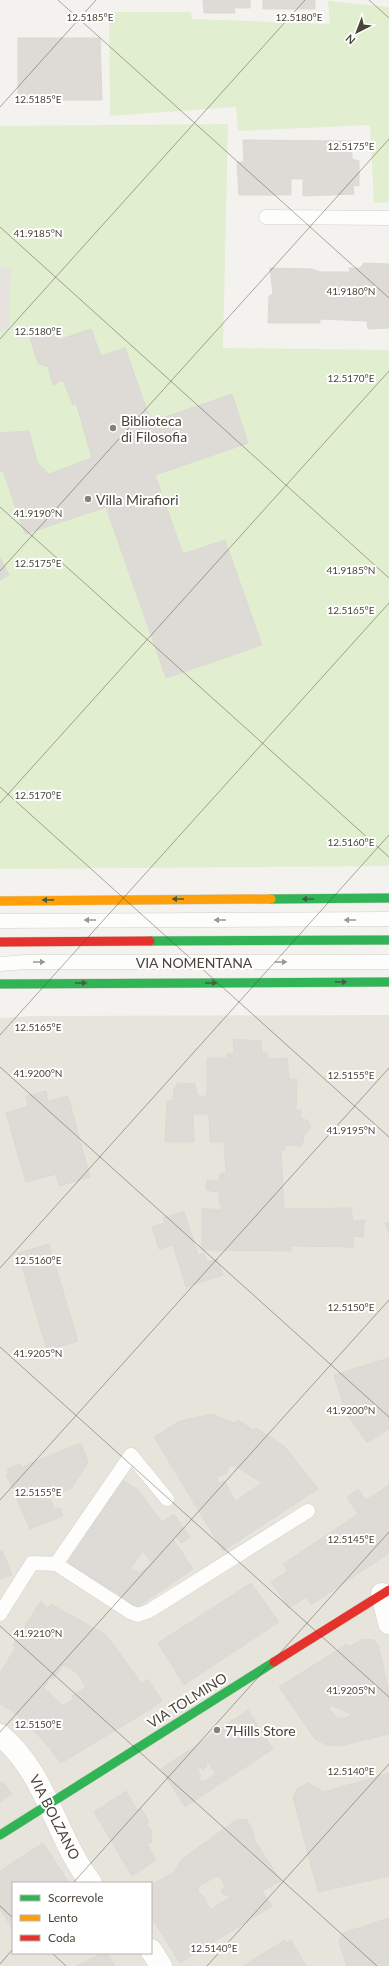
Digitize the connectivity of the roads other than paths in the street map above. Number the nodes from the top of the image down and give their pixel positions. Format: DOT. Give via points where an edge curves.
graph roads {
  1 [pos="266,217"];
  2 [pos="389,218"];
  3 [pos="389,898"];
  4 [pos="0,900"];
  5 [pos="389,920"];
  6 [pos="0,921"];
  7 [pos="389,940"];
  8 [pos="0,942"];
  9 [pos="389,962"];
  10 [pos="0,964"];
  11 [pos="389,982"];
  12 [pos="0,984"];
  13 [pos="167,1499"];
  14 [pos="308,1511"];
  15 [pos="56,1564"];
  16 [pos="386,1592"];
  17 [pos="0,1614"];
  18 [pos="389,1623"];
  19 [pos="0,1735"];
  20 [pos="50,1802"];
  21 [pos="0,1835"];
  22 [pos="91,1882"];
  23 [pos="152,1952"];
  24 [pos="161,1966"];
  1 -- 2 [label="lane"];
  3 -- 4 [label="street, one-way"];
  5 -- 6 [label="lane, one-way"];
  7 -- 8 [label="street, VIA NOMENTANA"];
  10 -- 9 [label="lane, VIA NOMENTANA, one-way"];
  12 -- 11 [label="street, VIA NOMENTANA, one-way"];
  13 -- 15 [label="lane" via="131,1455"];
  14 -- 15 [label="lane" via="149,1611 138,1615"];
  15 -- 17 [label="lane" via="32,1564"];
  16 -- 18 [label="street"];
  16 -- 20 [label="street, VIA TOLMINO"];
  19 -- 20 [label="street, VIA BOLZANO" via="28,1766"];
  20 -- 21 [label="street, VIA TOLMINO"];
  20 -- 22 [label="street, VIA BOLZANO" via="66,1842"];
  23 -- 24 [label="street"];
}
